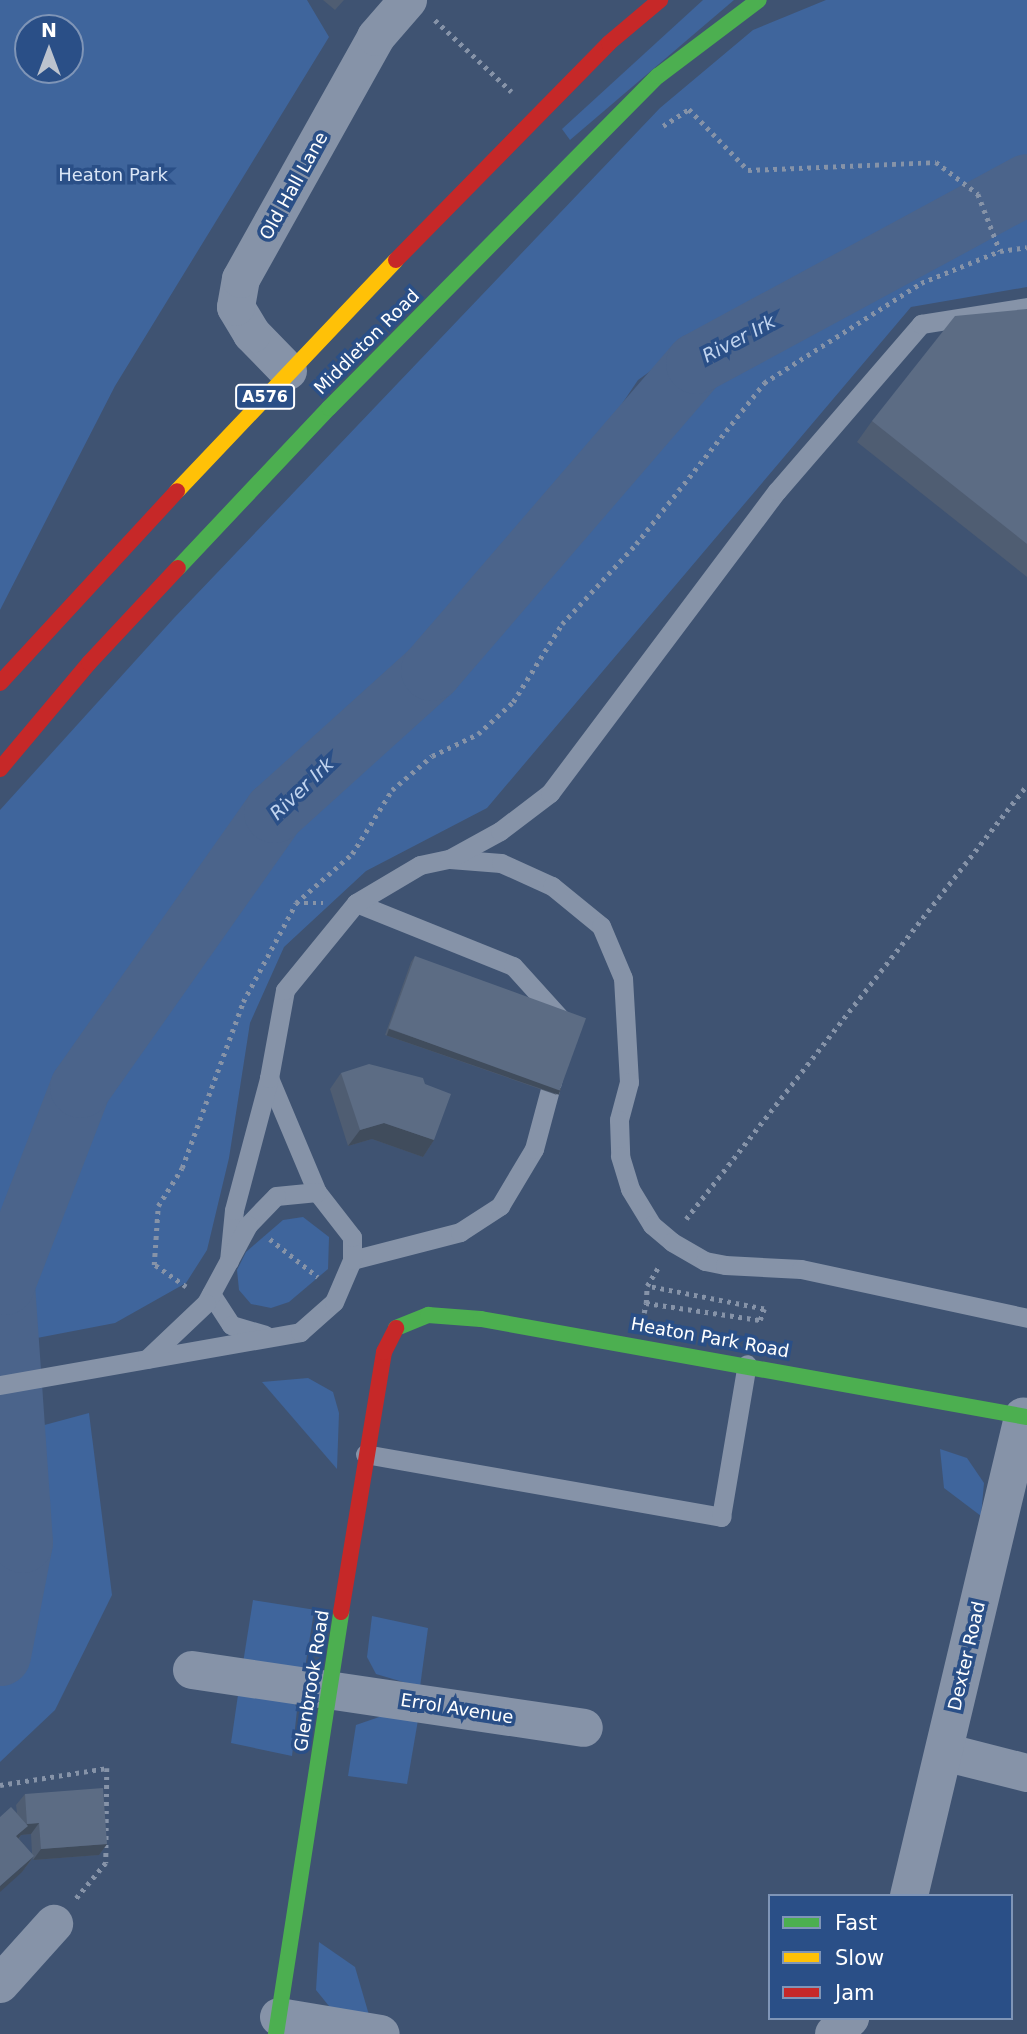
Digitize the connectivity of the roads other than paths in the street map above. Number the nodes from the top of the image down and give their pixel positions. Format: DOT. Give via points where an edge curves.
graph roads {
  1 [pos="660,0"];
  2 [pos="759,0"];
  3 [pos="416,5"];
  4 [pos="1027,307"];
  5 [pos="293,376"];
  6 [pos="0,683"];
  7 [pos="0,769"];
  8 [pos="449,859"];
  9 [pos="356,903"];
  10 [pos="268,1078"];
  11 [pos="317,1192"];
  12 [pos="352,1259"];
  13 [pos="229,1261"];
  14 [pos="209,1298"];
  15 [pos="1027,1318"];
  16 [pos="391,1335"];
  17 [pos="270,1337"];
  18 [pos="147,1359"];
  19 [pos="747,1364"];
  20 [pos="0,1385"];
  21 [pos="1025,1416"];
  22 [pos="365,1454"];
  23 [pos="192,1670"];
  24 [pos="331,1689"];
  25 [pos="584,1728"];
  26 [pos="944,1752"];
  27 [pos="1027,1773"];
  28 [pos="909,1894"];
  29 [pos="54,1924"];
  30 [pos="0,1984"];
  31 [pos="848,2020"];
  32 [pos="277,2025"];
  33 [pos="381,2034"];
  34 [pos="834,2034"];
  1 -- 5 [label="main road, Middleton Road / A576" via="609,43"];
  2 -- 7 [label="main road, Middleton Road / A576" via="658,76 324,403 89,663"];
  3 -- 5 [label="street, Old Hall Lane" via="376,37 242,279 236,306 252,334"];
  4 -- 8 [label="lane" via="921,324 777,491 550,793 500,831"];
  5 -- 6 [label="main road, Middleton Road / A576"];
  8 -- 9 [label="lane" via="420,865"];
  8 -- 15 [label="lane" via="501,863 552,886 601,926 623,978 629,1082 619,1120 620,1156 630,1189 672,1242 705,1261 801,1269"];
  9 -- 10 [label="lane" via="285,990"];
  9 -- 12 [label="lane" via="513,967 567,1027 534,1149 500,1206 460,1232"];
  10 -- 11 [label="lane"];
  10 -- 13 [label="lane" via="234,1210"];
  11 -- 12 [label="lane" via="352,1237"];
  11 -- 13 [label="lane" via="276,1196 248,1225"];
  12 -- 17 [label="lane" via="334,1301 300,1332"];
  13 -- 14 [label="lane"];
  14 -- 17 [label="lane" via="231,1325"];
  14 -- 18 [label="lane"];
  16 -- 19 [label="main road, Heaton Park Road" via="406,1320 428,1315 481,1319"];
  16 -- 22 [label="main road, Glenbrook Road"];
  17 -- 18 [label="lane"];
  18 -- 20 [label="lane"];
  19 -- 21 [label="main road, Heaton Park Road"];
  19 -- 22 [label="lane" via="720,1517"];
  21 -- 26 [label="street, Dexter Road"];
  22 -- 24 [label="main road, Glenbrook Road"];
  23 -- 24 [label="street, Errol Avenue"];
  24 -- 25 [label="street, Errol Avenue"];
  24 -- 32 [label="main road, Glenbrook Road"];
  26 -- 27 [label="street"];
  26 -- 28 [label="street, Dexter Road"];
  29 -- 30 [label="street"];
  31 -- 34 [label="street"];
  32 -- 33 [label="street"];
}
